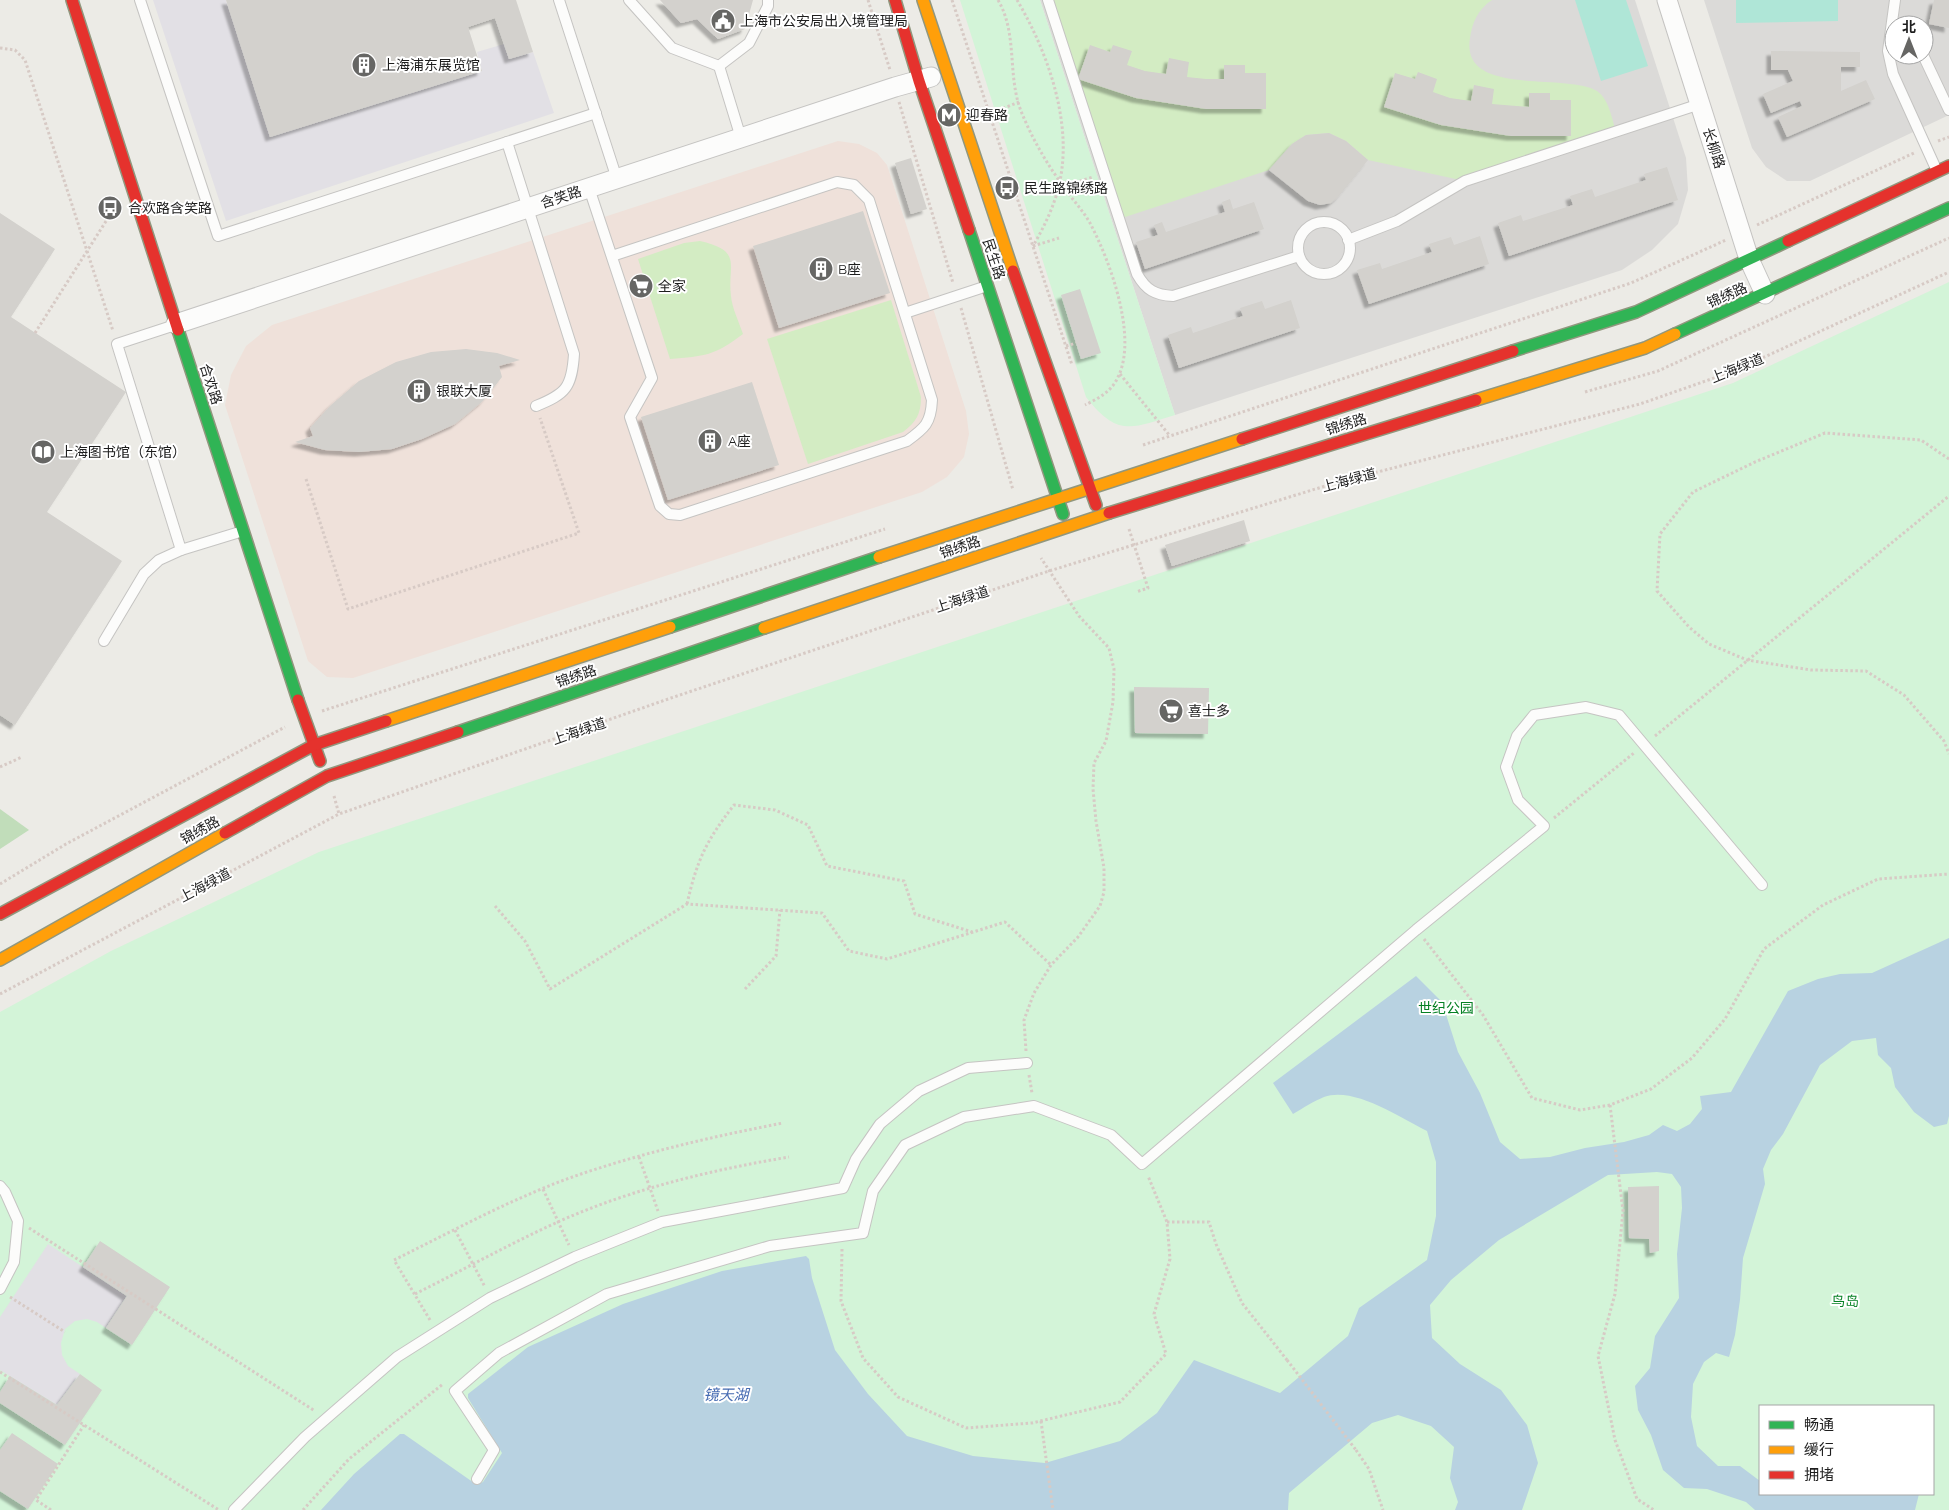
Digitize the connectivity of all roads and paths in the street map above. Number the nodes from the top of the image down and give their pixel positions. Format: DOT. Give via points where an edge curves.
graph roads {
  1 [pos="72,0"];
  2 [pos="140,0"];
  3 [pos="559,0"];
  4 [pos="629,0"];
  5 [pos="768,0"];
  6 [pos="868,0"];
  7 [pos="895,0"];
  8 [pos="923,0"];
  9 [pos="952,0"];
  10 [pos="998,0"];
  11 [pos="1017,0"];
  12 [pos="1048,0"];
  13 [pos="1667,0"];
  14 [pos="1895,0"];
  15 [pos="1893,15"];
  16 [pos="0,48"];
  17 [pos="1891,65"];
  18 [pos="1928,65"];
  19 [pos="719,66"];
  20 [pos="946,73"];
  21 [pos="919,81"];
  22 [pos="895,87"];
  23 [pos="1019,102"];
  24 [pos="1700,104"];
  25 [pos="1949,110"];
  26 [pos="596,113"];
  27 [pos="989,114"];
  28 [pos="740,138"];
  29 [pos="507,142"];
  30 [pos="1949,166"];
  31 [pos="1937,171"];
  32 [pos="1105,174"];
  33 [pos="617,179"];
  34 [pos="131,182"];
  35 [pos="1060,182"];
  36 [pos="589,188"];
  37 [pos="529,208"];
  38 [pos="1949,208"];
  39 [pos="1059,238"];
  40 [pos="1949,238"];
  41 [pos="1348,240"];
  42 [pos="1033,246"];
  43 [pos="87,252"];
  44 [pos="612,256"];
  45 [pos="1299,256"];
  46 [pos="1749,259"];
  47 [pos="1949,272"];
  48 [pos="987,286"];
  49 [pos="1765,294"];
  50 [pos="957,296"];
  51 [pos="905,313"];
  52 [pos="176,324"];
  53 [pos="34,332"];
  54 [pos="1076,343"];
  55 [pos="116,344"];
  56 [pos="1066,346"];
  57 [pos="1074,371"];
  58 [pos="1120,373"];
  59 [pos="1582,393"];
  60 [pos="1083,397"];
  61 [pos="1086,405"];
  62 [pos="536,406"];
  63 [pos="1088,414"];
  64 [pos="1170,436"];
  65 [pos="1949,459"];
  66 [pos="306,479"];
  67 [pos="1091,487"];
  68 [pos="1949,496"];
  69 [pos="1058,498"];
  70 [pos="1020,510"];
  71 [pos="1100,516"];
  72 [pos="1137,524"];
  73 [pos="1067,526"];
  74 [pos="243,530"];
  75 [pos="1032,539"];
  76 [pos="1134,544"];
  77 [pos="181,550"];
  78 [pos="1049,571"];
  79 [pos="1136,592"];
  80 [pos="104,641"];
  81 [pos="1747,660"];
  82 [pos="314,745"];
  83 [pos="1644,745"];
  84 [pos="1949,754"];
  85 [pos="22,757"];
  86 [pos="0,767"];
  87 [pos="327,776"];
  88 [pos="1544,826"];
  89 [pos="1949,874"];
  90 [pos="1762,885"];
  91 [pos="687,904"];
  92 [pos="495,906"];
  93 [pos="780,910"];
  94 [pos="0,914"];
  95 [pos="1416,930"];
  96 [pos="973,932"];
  97 [pos="0,960"];
  98 [pos="1051,965"];
  99 [pos="745,989"];
  100 [pos="0,994"];
  101 [pos="1027,1063"];
  102 [pos="1610,1105"];
  103 [pos="1034,1106"];
  104 [pos="783,1123"];
  105 [pos="639,1157"];
  106 [pos="789,1157"];
  107 [pos="1142,1164"];
  108 [pos="0,1186"];
  109 [pos="650,1188"];
  110 [pos="543,1189"];
  111 [pos="18,1221"];
  112 [pos="558,1222"];
  113 [pos="662,1222"];
  114 [pos="1168,1222"];
  115 [pos="455,1230"];
  116 [pos="842,1236"];
  117 [pos="575,1257"];
  118 [pos="473,1264"];
  119 [pos="3,1292"];
  120 [pos="415,1294"];
  121 [pos="490,1298"];
  122 [pos="65,1332"];
  123 [pos="438,1332"];
  124 [pos="0,1372"];
  125 [pos="326,1418"];
  126 [pos="1041,1421"];
  127 [pos="84,1425"];
  128 [pos="477,1479"];
  129 [pos="51,1510"];
  130 [pos="219,1510"];
  131 [pos="234,1510"];
  132 [pos="1053,1510"];
  133 [pos="1383,1510"];
  134 [pos="1654,1510"];
  1 -- 34 [label="main road, 合欢路"];
  2 -- 29 [label="lane" via="218,236"];
  3 -- 26 [label="lane"];
  4 -- 19 [label="lane" via="672,48"];
  5 -- 19 [label="lane" via="749,43"];
  6 -- 22 [label="path"];
  7 -- 21 [label="main road, 民生路"];
  8 -- 20 [label="main road, 民生路"];
  9 -- 27 [label="path"];
  10 -- 23 [label="path" via="1010,32"];
  11 -- 35 [label="path" via="1035,35 1053,85 1062,124"];
  12 -- 32 [label="lane"];
  13 -- 24 [label="street, 长柳路"];
  14 -- 15 [label="lane"];
  16 -- 43 [label="path" via="15,50 25,60"];
  17 -- 31 [label="lane"];
  18 -- 25 [label="lane"];
  19 -- 28 [label="lane"];
  20 -- 21 [label="street, 含笑路"];
  20 -- 67 [label="main road, 民生路"];
  21 -- 22 [label="street, 含笑路"];
  21 -- 48 [label="main road, 民生路"];
  22 -- 28 [label="street, 含笑路"];
  22 -- 50 [label="path"];
  23 -- 27 [label="path"];
  23 -- 35 [label="path" via="1032,137"];
  24 -- 41 [label="lane" via="1465,182 1397,221"];
  24 -- 46 [label="street, 长柳路"];
  26 -- 29 [label="lane"];
  26 -- 33 [label="lane"];
  27 -- 42 [label="path"];
  28 -- 33 [label="street, 含笑路"];
  29 -- 37 [label="lane"];
  30 -- 31 [label="main road, 锦绣路"];
  31 -- 46 [label="main road, 锦绣路"];
  32 -- 35 [label="path" via="1074,183"];
  32 -- 45 [label="lane" via="1137,274 1144,287 1158,295 1173,296"];
  33 -- 36 [label="street, 含笑路"];
  34 -- 43 [label="path"];
  34 -- 52 [label="main road, 合欢路"];
  35 -- 42 [label="path"];
  35 -- 58 [label="path" via="1090,222 1119,294 1125,357"];
  36 -- 37 [label="street, 含笑路"];
  36 -- 44 [label="lane"];
  37 -- 52 [label="street, 含笑路"];
  37 -- 62 [label="lane" via="574,354 573,376 560,396"];
  38 -- 49 [label="main road, 锦绣路"];
  39 -- 42 [label="path"];
  40 -- 59 [label="path" via="1658,371"];
  41 -- 45 [label="lane" via="1336,226 1320,222 1312,225 1300,238"];
  41 -- 45 [label="lane" via="1346,261 1334,272 1309,270"];
  42 -- 56 [label="path"];
  43 -- 53 [label="path"];
  43 -- 55 [label="path"];
  44 -- 51 [label="lane" via="837,182 854,185 869,200"];
  44 -- 51 [label="lane" via="652,378 630,417 660,506 670,514 680,515 907,441 923,430 931,416 932,400"];
  46 -- 49 [label="street, 长柳路"];
  46 -- 67 [label="main road, 锦绣路" via="1636,312"];
  47 -- 76 [label="path, 上海绿道" via="1734,372 1640,404 1335,483"];
  48 -- 50 [label="lane"];
  48 -- 69 [label="main road, 民生路"];
  49 -- 71 [label="main road, 锦绣路" via="1645,348"];
  50 -- 51 [label="lane"];
  50 -- 70 [label="path"];
  52 -- 55 [label="lane"];
  52 -- 74 [label="main road, 合欢路"];
  54 -- 56 [label="path"];
  55 -- 77 [label="lane"];
  56 -- 57 [label="path"];
  58 -- 61 [label="path" via="1104,395"];
  58 -- 64 [label="path"];
  60 -- 61 [label="path"];
  61 -- 63 [label="path"];
  62 -- 66 [label="path" via="579,533 348,609"];
  65 -- 81 [label="path" via="1920,440 1825,433 1693,492 1660,534 1657,591 1689,627 1710,644"];
  67 -- 69 [label="main road, 锦绣路"];
  67 -- 71 [label="main road, 民生路"];
  68 -- 81 [label="path"];
  69 -- 70 [label="main road, 锦绣路"];
  69 -- 73 [label="main road, 民生路"];
  70 -- 82 [label="main road, 锦绣路"];
  71 -- 73 [label="main road, 锦绣路"];
  72 -- 76 [label="path" via="1128,526"];
  73 -- 75 [label="main road, 锦绣路"];
  74 -- 77 [label="lane"];
  74 -- 82 [label="main road, 合欢路"];
  75 -- 78 [label="path"];
  75 -- 87 [label="main road, 锦绣路"];
  76 -- 78 [label="path, 上海绿道"];
  76 -- 79 [label="path" via="1148,588"];
  77 -- 80 [label="lane" via="159,560 144,574"];
  78 -- 98 [label="path" via="1079,616 1109,648 1114,669 1113,702 1106,741 1094,763 1104,892 1100,906 1078,937"];
  78 -- 100 [label="path, 上海绿道" via="339,814"];
  81 -- 83 [label="path"];
  81 -- 84 [label="path" via="1811,670 1866,672 1904,695 1944,741"];
  82 -- 87 [label="main road, 合欢路"];
  82 -- 94 [label="main road, 锦绣路"];
  83 -- 88 [label="path"];
  83 -- 88 [label="lane" via="1619,716 1586,708 1534,716 1517,736 1506,767 1518,800"];
  83 -- 90 [label="lane"];
  85 -- 86 [label="path"];
  87 -- 97 [label="main road, 锦绣路"];
  88 -- 95 [label="lane"];
  89 -- 102 [label="path" via="1878,879 1823,906 1764,949 1725,1019 1692,1058 1651,1089"];
  91 -- 92 [label="path" via="550,989 525,940"];
  91 -- 93 [label="path"];
  91 -- 96 [label="path" via="695,869 712,833 734,805 775,810 808,825 827,866 904,881 915,914"];
  93 -- 96 [label="path" via="822,913 849,951 887,959"];
  93 -- 99 [label="path" via="776,956"];
  95 -- 102 [label="path" via="1483,1015 1532,1098 1580,1110"];
  95 -- 107 [label="lane"];
  96 -- 98 [label="path" via="1005,922"];
  98 -- 101 [label="path" via="1034,993 1024,1020"];
  101 -- 103 [label="path"];
  101 -- 113 [label="lane" via="968,1068 919,1091 880,1124 856,1159 843,1188"];
  102 -- 134 [label="path" via="1623,1211 1615,1294 1598,1356 1615,1440 1637,1499"];
  103 -- 107 [label="lane" via="1110,1135"];
  103 -- 116 [label="lane" via="964,1117 905,1145 873,1191 863,1232"];
  104 -- 105 [label="path"];
  105 -- 109 [label="path"];
  105 -- 110 [label="path" via="580,1174"];
  106 -- 109 [label="path" via="738,1165"];
  107 -- 114 [label="path"];
  108 -- 111 [label="lane"];
  109 -- 112 [label="path"];
  109 -- 113 [label="path"];
  110 -- 112 [label="path"];
  110 -- 115 [label="path"];
  111 -- 119 [label="lane" via="14,1262"];
  111 -- 125 [label="path"];
  112 -- 117 [label="path"];
  112 -- 118 [label="path"];
  113 -- 117 [label="lane"];
  114 -- 126 [label="path" via="1170,1259 1154,1314 1166,1354 1120,1402"];
  114 -- 133 [label="path, bridge" via="1209,1222 1242,1303 1369,1469"];
  115 -- 118 [label="path"];
  115 -- 120 [label="path" via="394,1260"];
  116 -- 126 [label="path" via="841,1301 863,1358 898,1397 966,1428"];
  116 -- 128 [label="lane" via="770,1246 607,1294 499,1353 455,1391 494,1450"];
  117 -- 121 [label="lane"];
  118 -- 120 [label="path"];
  118 -- 121 [label="path"];
  119 -- 122 [label="path"];
  120 -- 123 [label="path"];
  121 -- 123 [label="lane"];
  123 -- 125 [label="lane" via="397,1357"];
  124 -- 127 [label="path"];
  125 -- 131 [label="lane"];
  126 -- 132 [label="path"];
  127 -- 129 [label="path" via="36,1500"];
  127 -- 130 [label="path"];
}
